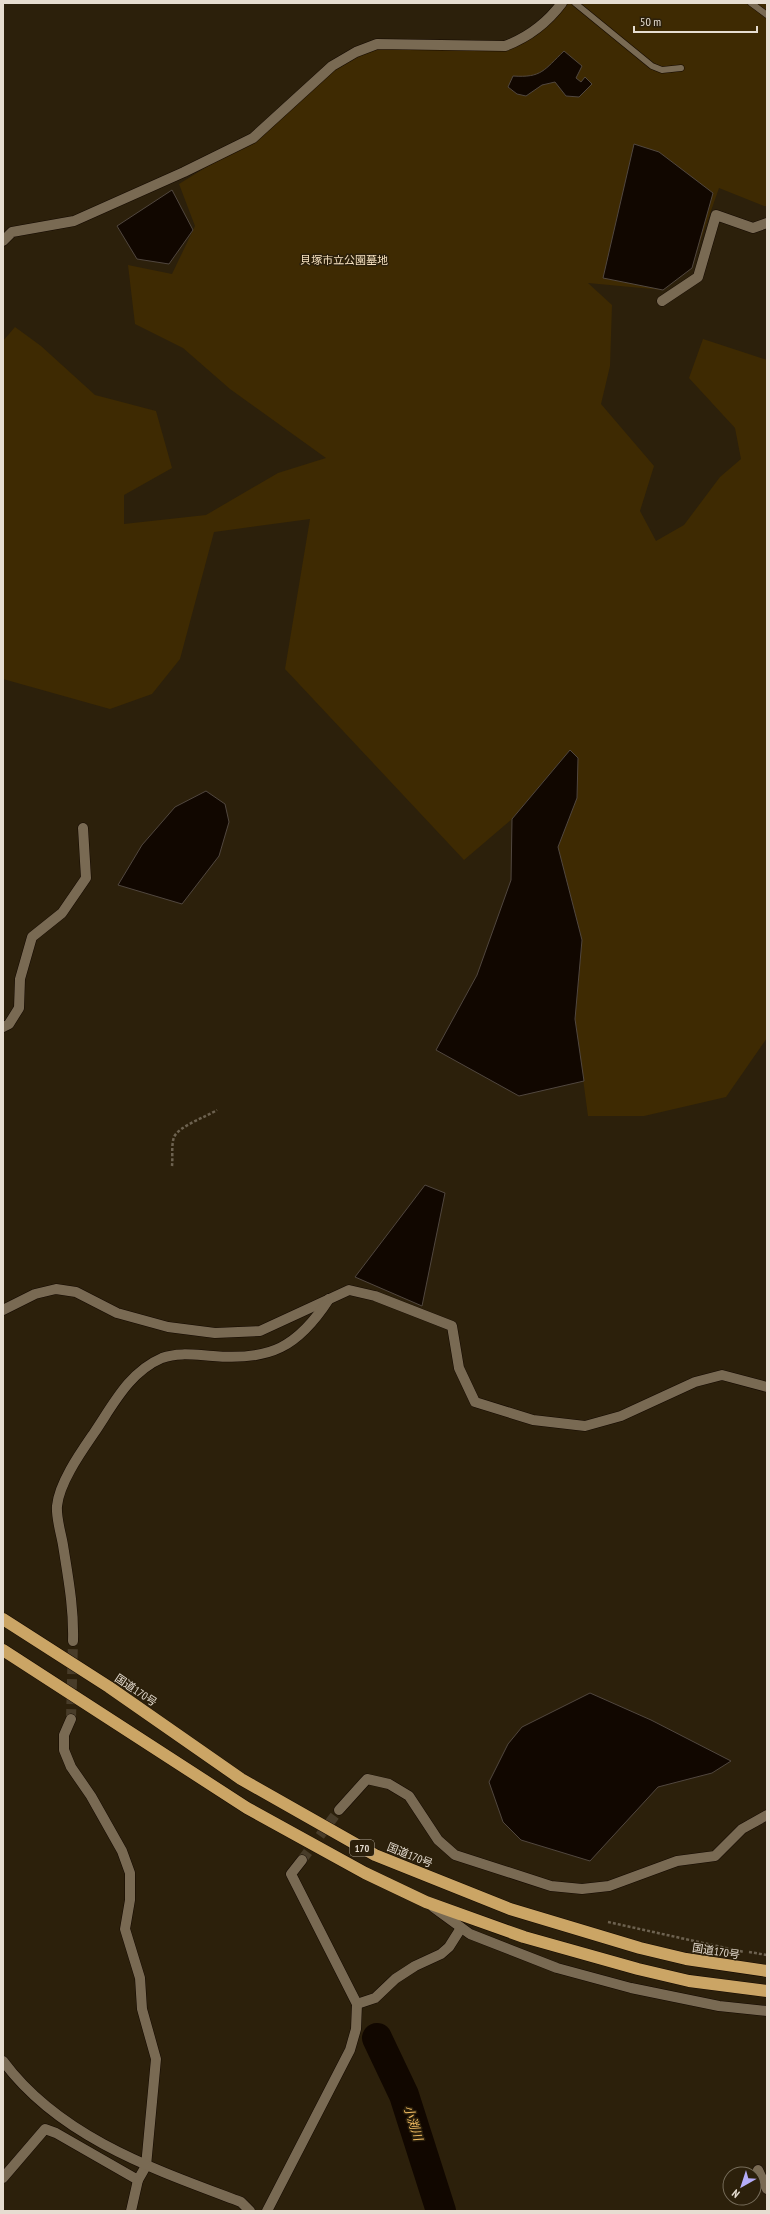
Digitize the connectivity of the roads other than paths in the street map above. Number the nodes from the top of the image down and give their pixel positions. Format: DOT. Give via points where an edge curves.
graph roads {
  1 [pos="562,3"];
  2 [pos="574,3"];
  3 [pos="751,3"];
  4 [pos="767,15"];
  5 [pos="682,68"];
  6 [pos="767,224"];
  7 [pos="3,241"];
  8 [pos="662,301"];
  9 [pos="83,828"];
  10 [pos="3,1027"];
  11 [pos="330,1299"];
  12 [pos="3,1310"];
  13 [pos="767,1387"];
  14 [pos="3,1619"];
  15 [pos="73,1641"];
  16 [pos="3,1650"];
  17 [pos="71,1719"];
  18 [pos="339,1810"];
  19 [pos="767,1815"];
  20 [pos="302,1860"];
  21 [pos="426,1902"];
  22 [pos="461,1928"];
  23 [pos="767,1971"];
  24 [pos="767,1991"];
  25 [pos="357,2004"];
  26 [pos="767,2011"];
  27 [pos="3,2061"];
  28 [pos="146,2166"];
  29 [pos="3,2178"];
  30 [pos="762,2178"];
  31 [pos="138,2180"];
  32 [pos="767,2189"];
  33 [pos="131,2211"];
  34 [pos="250,2211"];
  35 [pos="267,2211"];
  1 -- 7 [label="street" via="535,30 523,39 505,46 377,44 356,52 332,66 253,138 74,221 12,232"];
  2 -- 5 [label="lane" via="652,66 662,70"];
  3 -- 4 [label="lane"];
  6 -- 8 [label="street" via="753,228 716,215 698,277"];
  9 -- 10 [label="street" via="86,878 62,913 32,937 20,979 19,1008 9,1024"];
  11 -- 12 [label="street" via="260,1331 215,1333 168,1326 117,1313 76,1292 56,1289 35,1294"];
  11 -- 13 [label="street" via="350,1290 375,1296 452,1326 459,1368 475,1402 533,1420 585,1426 621,1416 695,1382 722,1375"];
  11 -- 15 [label="street" via="314,1322 298,1338 273,1351 256,1356 230,1358 186,1354 163,1358 143,1369 128,1383 86,1446 62,1488 57,1506 74,1611"];
  14 -- 23 [label="highway, 国道170号 / 170" via="242,1779 375,1855 510,1909 586,1932 686,1959"];
  16 -- 21 [label="highway, 170" via="247,1808 365,1873"];
  17 -- 28 [label="street" via="64,1735 64,1750 71,1767 91,1796 122,1851 130,1873 130,1900 125,1929 140,1978 142,2009 156,2059"];
  18 -- 19 [label="street" via="367,1779 390,1784 409,1796 438,1840 455,1855 551,1886 582,1889 609,1886 677,1861 715,1856 742,1829"];
  20 -- 25 [label="street" via="291,1874"];
  21 -- 22 [label="street"];
  21 -- 24 [label="highway, 170" via="524,1937 638,1969 689,1981"];
  22 -- 25 [label="street" via="441,1954 395,1979 375,1998"];
  22 -- 26 [label="street" via="470,1934 557,1968 631,1988 719,2006"];
  25 -- 35 [label="street" via="356,2029 350,2050"];
  27 -- 28 [label="street" via="11,2073 60,2116 100,2142"];
  28 -- 31 [label="street"];
  28 -- 34 [label="street" via="241,2202"];
  29 -- 31 [label="street" via="44,2129 56,2133"];
  30 -- 32 [label="street"];
  31 -- 33 [label="street"];
}
